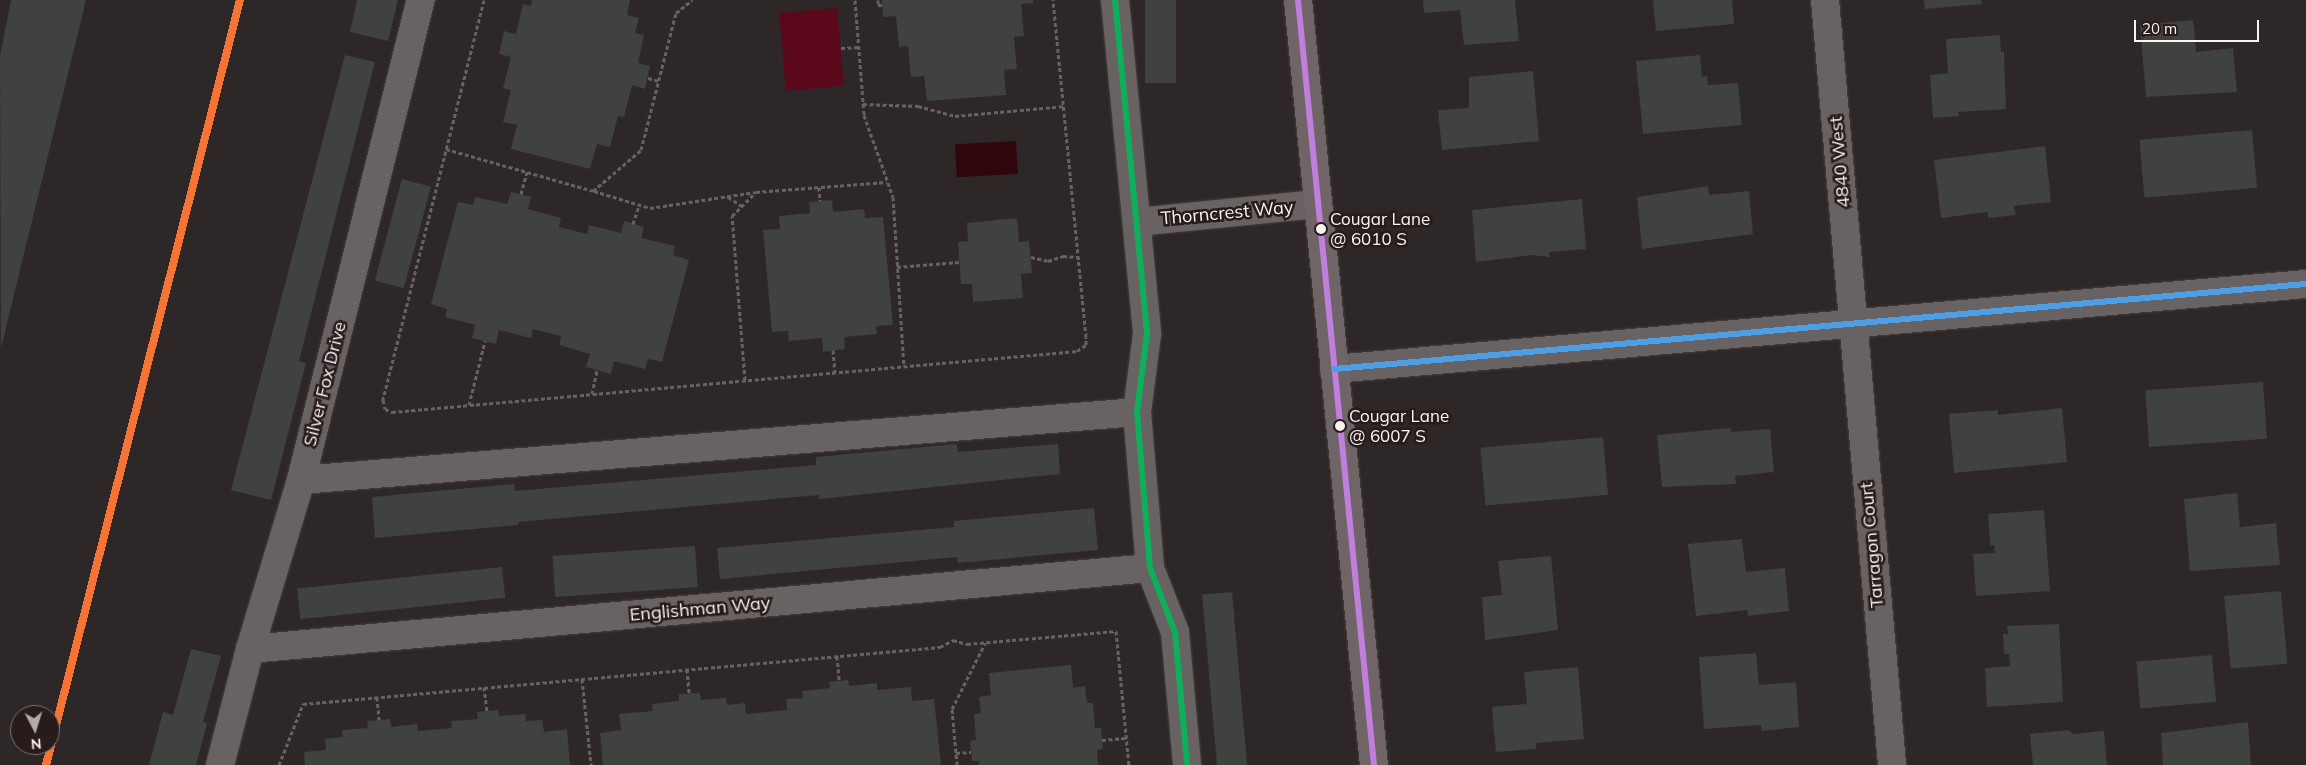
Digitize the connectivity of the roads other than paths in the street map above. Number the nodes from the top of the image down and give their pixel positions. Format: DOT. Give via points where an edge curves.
graph roads {
  1 [pos="421,0"];
  2 [pos="1115,0"];
  3 [pos="1298,0"];
  4 [pos="1824,0"];
  5 [pos="1318,204"];
  6 [pos="1137,222"];
  7 [pos="2306,284"];
  8 [pos="1855,324"];
  9 [pos="1334,369"];
  10 [pos="1137,412"];
  11 [pos="301,480"];
  12 [pos="1150,568"];
  13 [pos="250,649"];
  14 [pos="220,765"];
  15 [pos="1187,765"];
  16 [pos="1374,765"];
  17 [pos="1892,765"];
  1 -- 11 [label="street, Silver Fox Drive"];
  2 -- 6 [label="street, Thorncrest Way"];
  3 -- 5 [label="main road"];
  4 -- 8 [label="street, 4840 West"];
  5 -- 6 [label="street, Thorncrest Way"];
  5 -- 9 [label="main road"];
  6 -- 10 [label="street, Thorncrest Way" via="1147,334"];
  7 -- 8 [label="street"];
  8 -- 9 [label="street"];
  8 -- 17 [label="street, Tarragon Court" via="1857,379"];
  9 -- 16 [label="main road"];
  10 -- 11 [label="street"];
  10 -- 12 [label="street, Thorncrest Way"];
  11 -- 13 [label="street, Silver Fox Drive"];
  12 -- 13 [label="street, Englishman Way"];
  12 -- 15 [label="street, Thorncrest Way" via="1175,632"];
  13 -- 14 [label="street, Silver Fox Drive"];
}
